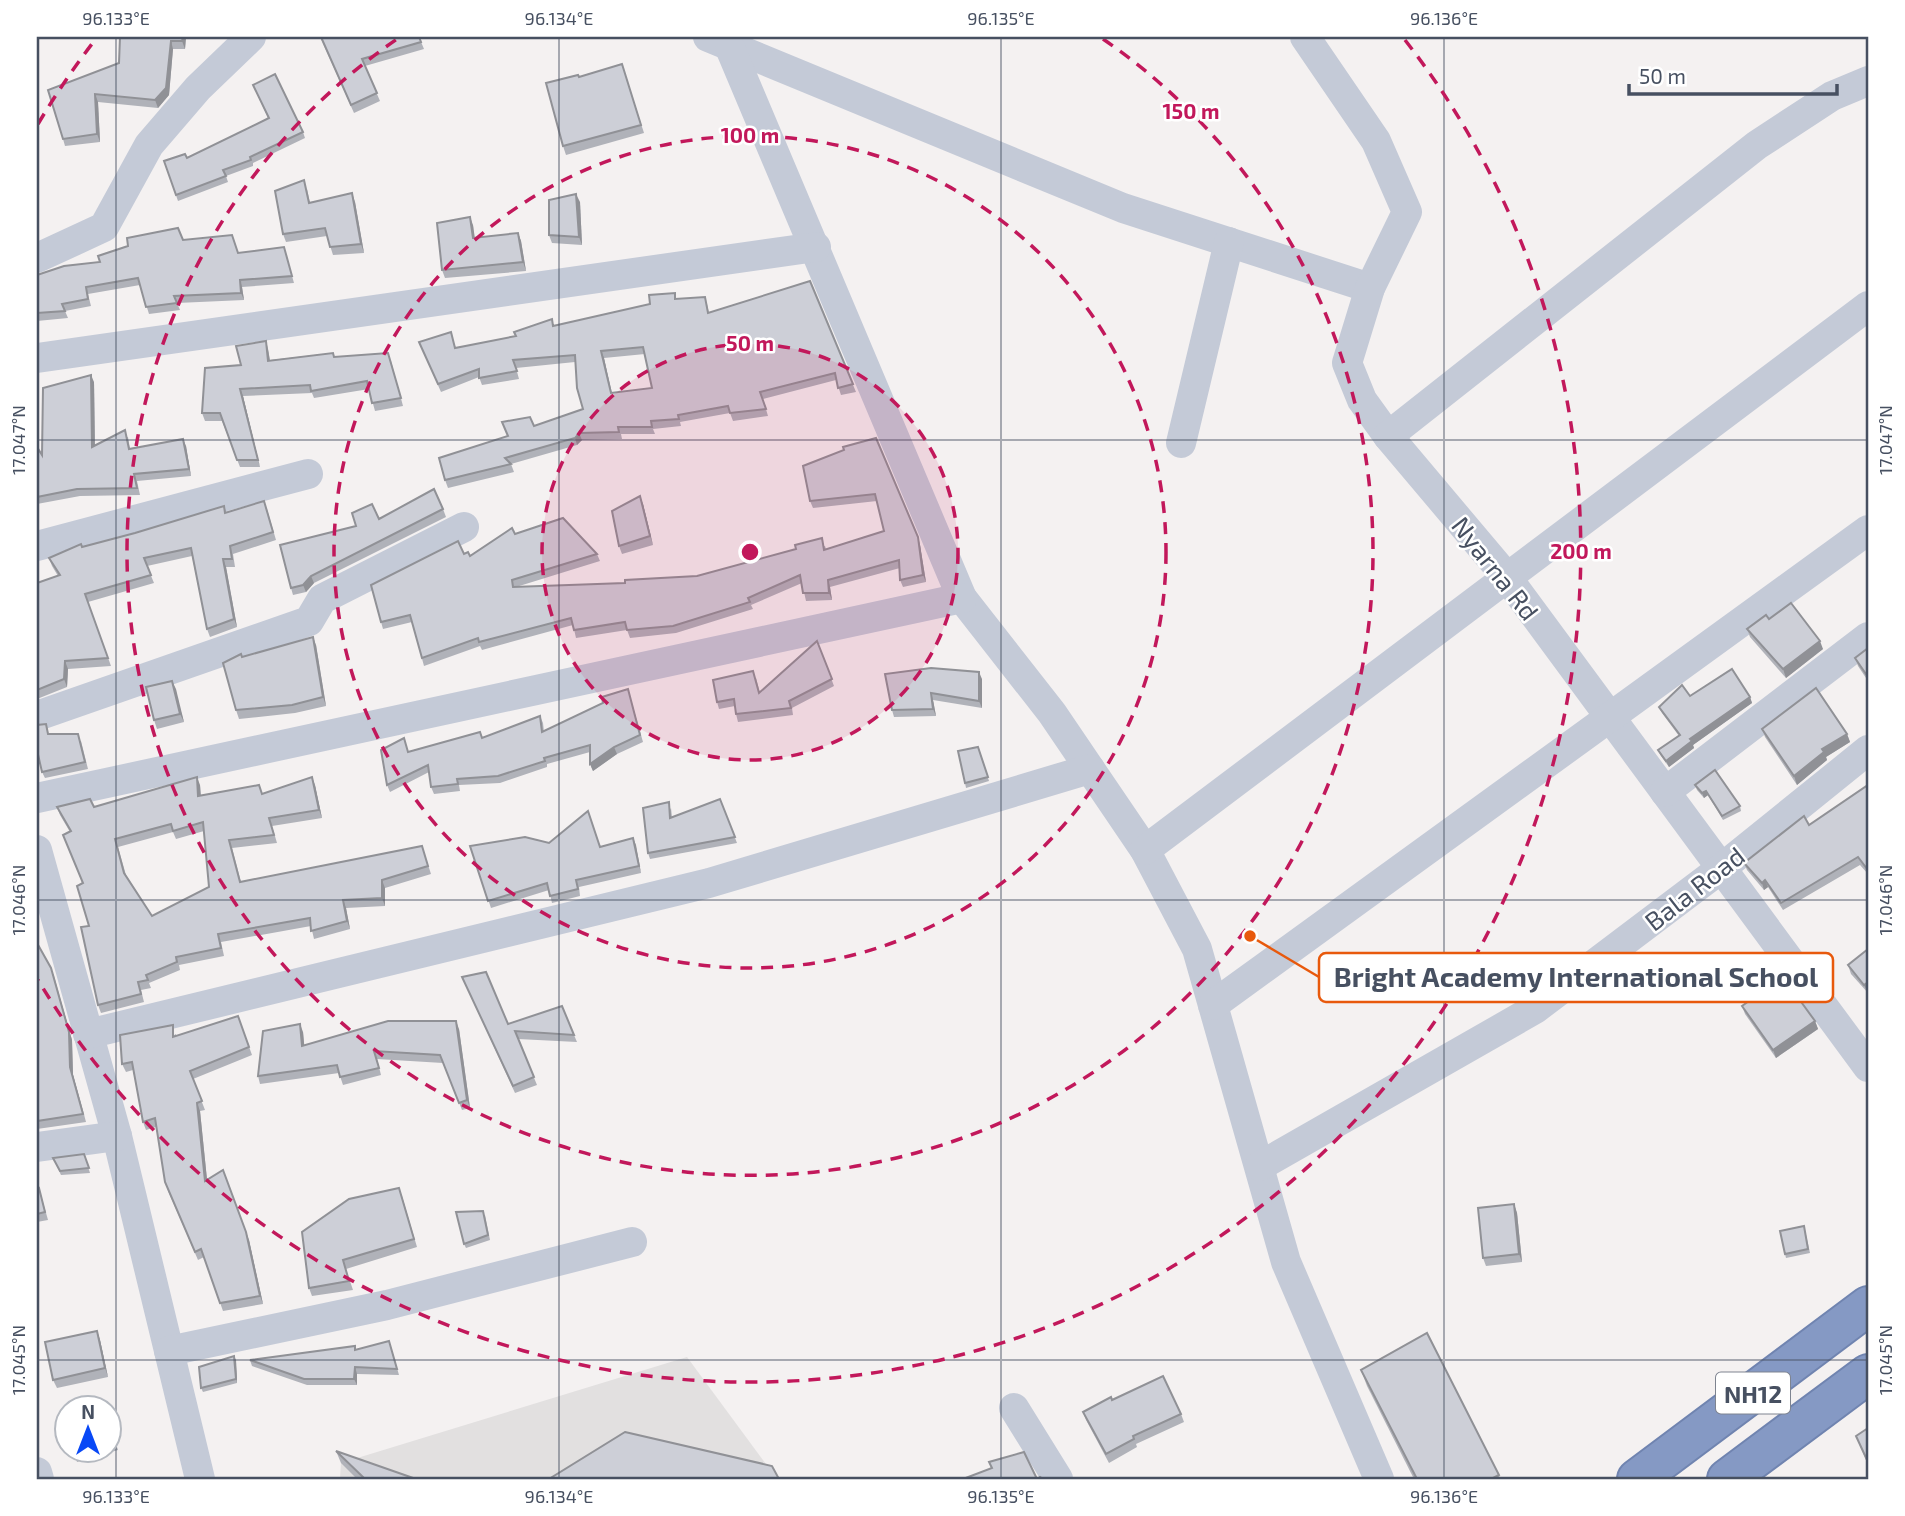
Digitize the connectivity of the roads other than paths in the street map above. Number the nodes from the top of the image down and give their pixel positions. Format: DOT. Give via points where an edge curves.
graph roads {
  1 [pos="251,37"];
  2 [pos="1305,37"];
  3 [pos="719,43"];
  4 [pos="1868,81"];
  5 [pos="1230,242"];
  6 [pos="816,247"];
  7 [pos="37,258"];
  8 [pos="1370,288"];
  9 [pos="1868,306"];
  10 [pos="37,358"];
  11 [pos="1388,436"];
  12 [pos="1181,443"];
  13 [pos="308,474"];
  14 [pos="464,527"];
  15 [pos="1868,530"];
  16 [pos="37,546"];
  17 [pos="1506,576"];
  18 [pos="962,598"];
  19 [pos="1868,637"];
  20 [pos="37,716"];
  21 [pos="1609,719"];
  22 [pos="1868,750"];
  23 [pos="1090,769"];
  24 [pos="1665,792"];
  25 [pos="37,798"];
  26 [pos="37,850"];
  27 [pos="1144,850"];
  28 [pos="1723,867"];
  29 [pos="1213,1005"];
  30 [pos="88,1034"];
  31 [pos="1868,1067"];
  32 [pos="117,1136"];
  33 [pos="37,1147"];
  34 [pos="1260,1166"];
  35 [pos="632,1242"];
  36 [pos="1862,1325"];
  37 [pos="169,1352"];
  38 [pos="1868,1374"];
  39 [pos="1014,1409"];
  40 [pos="37,1472"];
  41 [pos="39,1479"];
  42 [pos="200,1479"];
  43 [pos="1058,1479"];
  44 [pos="1379,1479"];
  45 [pos="1637,1479"];
  46 [pos="1727,1479"];
  1 -- 7 [label="street" via="198,88 149,145 104,227"];
  2 -- 8 [label="street, Nyarna Rd" via="1376,141 1407,212"];
  3 -- 5 [label="street" via="1123,208"];
  3 -- 6 [label="street"];
  4 -- 11 [label="street" via="1832,96 1757,145"];
  5 -- 8 [label="street"];
  5 -- 12 [label="street"];
  6 -- 10 [label="street"];
  6 -- 18 [label="street"];
  8 -- 11 [label="street, Nyarna Rd" via="1347,363 1362,400"];
  9 -- 17 [label="street"];
  11 -- 17 [label="street, Nyarna Rd"];
  13 -- 16 [label="street"];
  14 -- 20 [label="street" via="322,599 309,621"];
  15 -- 21 [label="street"];
  17 -- 21 [label="street, Nyarna Rd"];
  17 -- 27 [label="street"];
  18 -- 23 [label="street"];
  18 -- 25 [label="street"];
  19 -- 24 [label="street"];
  21 -- 24 [label="street, Nyarna Rd"];
  21 -- 29 [label="street"];
  22 -- 28 [label="street, Bala Road"];
  23 -- 27 [label="street"];
  23 -- 30 [label="street" via="709,883"];
  24 -- 28 [label="street, Nyarna Rd"];
  26 -- 30 [label="street"];
  27 -- 29 [label="street" via="1197,949"];
  28 -- 31 [label="street, Nyarna Rd"];
  28 -- 34 [label="street, Bala Road" via="1535,1009"];
  29 -- 34 [label="street"];
  30 -- 32 [label="street"];
  32 -- 33 [label="street"];
  32 -- 37 [label="street"];
  34 -- 44 [label="street" via="1286,1262"];
  35 -- 37 [label="street" via="387,1305"];
  36 -- 45 [label="highway, NH12"];
  37 -- 42 [label="street"];
  38 -- 46 [label="highway, NH12"];
  39 -- 43 [label="street"];
  40 -- 41 [label="street"];
}
